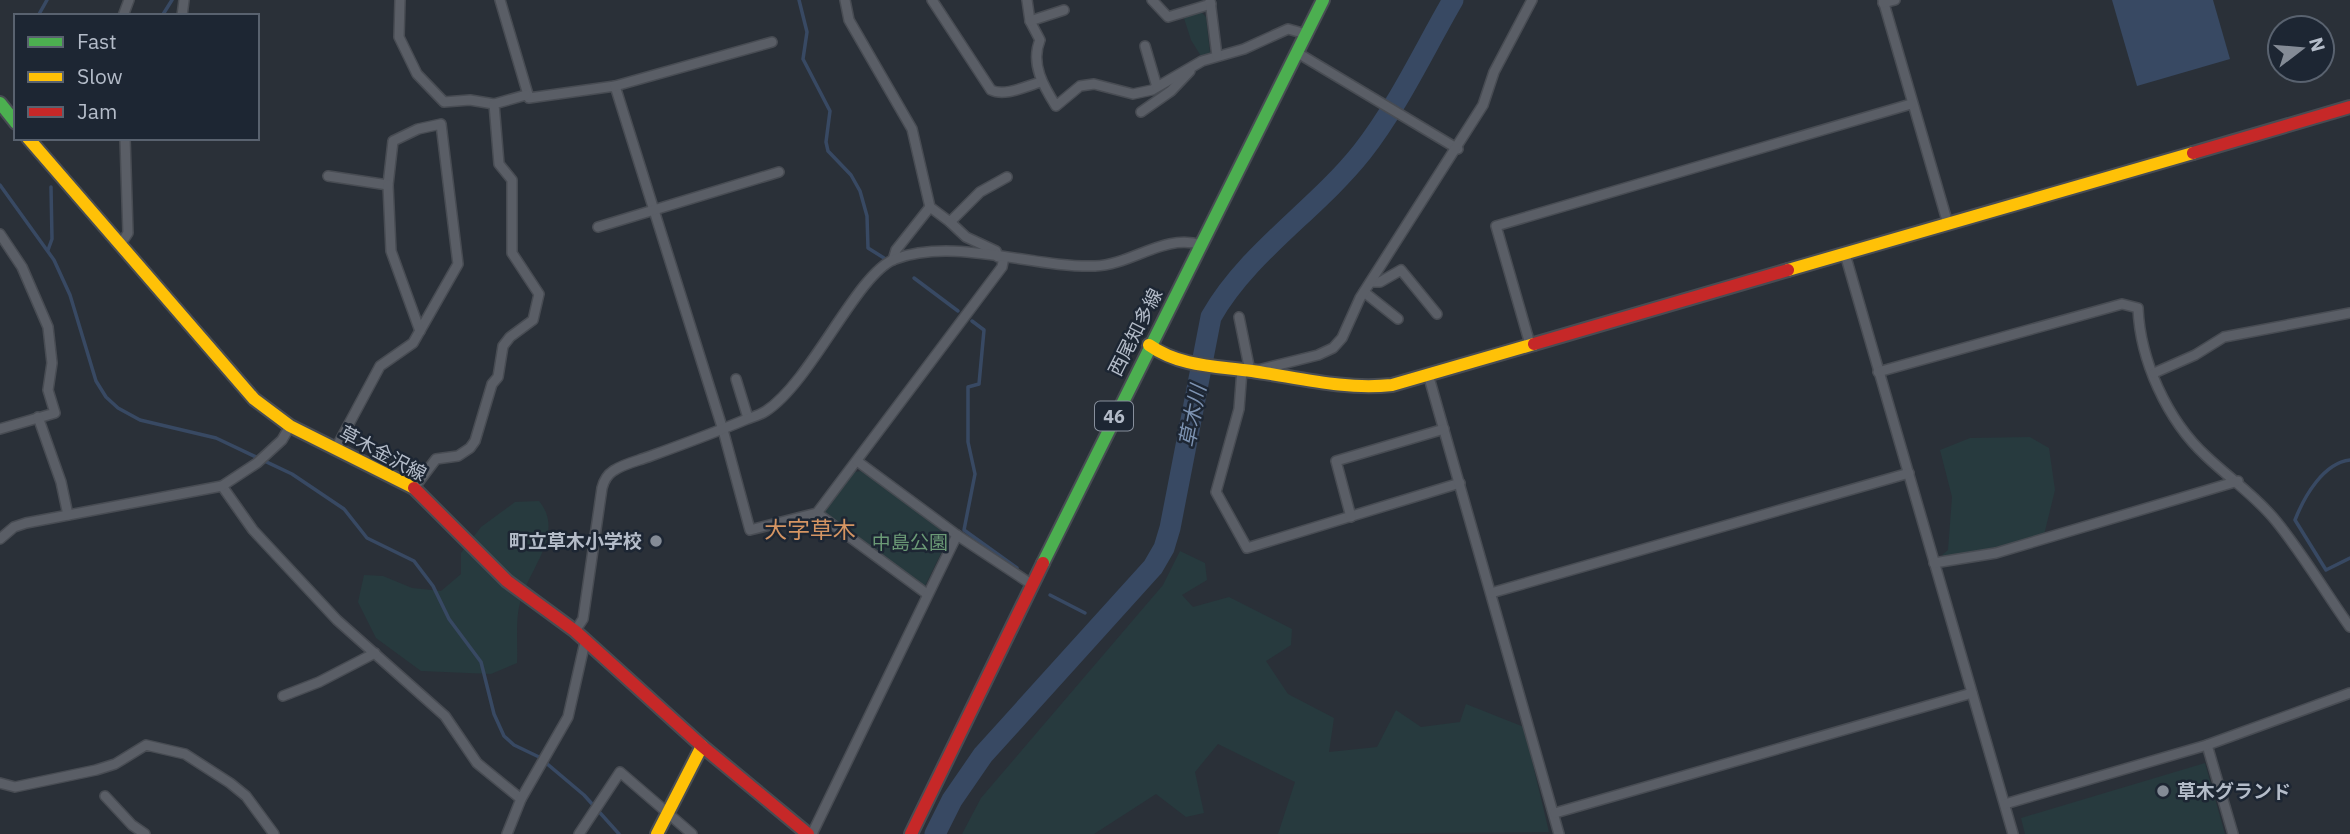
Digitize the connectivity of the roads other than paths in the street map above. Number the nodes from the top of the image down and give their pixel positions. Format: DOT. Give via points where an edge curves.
graph roads {
  1 [pos="400,0"];
  2 [pos="500,0"];
  3 [pos="845,0"];
  4 [pos="932,0"];
  5 [pos="1027,0"];
  6 [pos="1152,0"];
  7 [pos="1323,0"];
  8 [pos="1532,0"];
  9 [pos="1895,0"];
  10 [pos="1211,2"];
  11 [pos="1883,2"];
  12 [pos="1063,10"];
  13 [pos="1030,21"];
  14 [pos="1306,34"];
  15 [pos="772,42"];
  16 [pos="1145,46"];
  17 [pos="1296,52"];
  18 [pos="1217,56"];
  19 [pos="1190,68"];
  20 [pos="1041,82"];
  21 [pos="615,86"];
  22 [pos="1157,87"];
  23 [pos="526,95"];
  24 [pos="0,103"];
  25 [pos="494,104"];
  26 [pos="1911,104"];
  27 [pos="2350,107"];
  28 [pos="1141,113"];
  29 [pos="14,120"];
  30 [pos="30,140"];
  31 [pos="125,140"];
  32 [pos="1458,149"];
  33 [pos="779,172"];
  34 [pos="328,176"];
  35 [pos="1007,177"];
  36 [pos="388,185"];
  37 [pos="930,207"];
  38 [pos="653,209"];
  39 [pos="950,222"];
  40 [pos="1948,224"];
  41 [pos="598,227"];
  42 [pos="0,234"];
  43 [pos="120,245"];
  44 [pos="1201,245"];
  45 [pos="1845,254"];
  46 [pos="1001,257"];
  47 [pos="893,260"];
  48 [pos="1371,282"];
  49 [pos="1364,292"];
  50 [pos="2350,313"];
  51 [pos="1437,314"];
  52 [pos="1239,317"];
  53 [pos="1398,319"];
  54 [pos="420,331"];
  55 [pos="1530,344"];
  56 [pos="1149,345"];
  57 [pos="1248,371"];
  58 [pos="1878,372"];
  59 [pos="2154,373"];
  60 [pos="1428,374"];
  61 [pos="736,379"];
  62 [pos="38,417"];
  63 [pos="748,418"];
  64 [pos="290,426"];
  65 [pos="0,429"];
  66 [pos="1444,429"];
  67 [pos="723,430"];
  68 [pos="336,448"];
  69 [pos="857,461"];
  70 [pos="1909,473"];
  71 [pos="2238,481"];
  72 [pos="1460,484"];
  73 [pos="222,486"];
  74 [pos="414,488"];
  75 [pos="817,513"];
  76 [pos="68,515"];
  77 [pos="1352,517"];
  78 [pos="957,535"];
  79 [pos="0,539"];
  80 [pos="1934,563"];
  81 [pos="1031,584"];
  82 [pos="1491,593"];
  83 [pos="927,594"];
  84 [pos="2350,627"];
  85 [pos="575,631"];
  86 [pos="585,642"];
  87 [pos="375,653"];
  88 [pos="1972,693"];
  89 [pos="2350,693"];
  90 [pos="283,696"];
  91 [pos="2207,745"];
  92 [pos="702,746"];
  93 [pos="0,783"];
  94 [pos="105,796"];
  95 [pos="521,799"];
  96 [pos="2005,804"];
  97 [pos="668,813"];
  98 [pos="1555,813"];
  99 [pos="145,834"];
  100 [pos="274,834"];
  101 [pos="507,834"];
  102 [pos="579,834"];
  103 [pos="657,834"];
  104 [pos="692,834"];
  105 [pos="810,834"];
  106 [pos="911,834"];
  107 [pos="1559,834"];
  108 [pos="2013,834"];
  109 [pos="2233,834"];
  1 -- 25 [label="street" via="399,37 417,74 444,102"];
  2 -- 23 [label="street"];
  3 -- 37 [label="street" via="849,20 912,129"];
  4 -- 20 [label="street" via="991,90 1011,91"];
  5 -- 13 [label="street"];
  6 -- 10 [label="street" via="1168,17"];
  7 -- 14 [label="main road, 西尾知多線 / 46"];
  8 -- 32 [label="street"];
  9 -- 11 [label="street"];
  10 -- 18 [label="street"];
  11 -- 26 [label="street"];
  12 -- 13 [label="street"];
  13 -- 20 [label="street" via="1040,40 1036,50"];
  14 -- 17 [label="main road, 西尾知多線 / 46"];
  14 -- 18 [label="street" via="1288,29"];
  15 -- 21 [label="street"];
  16 -- 22 [label="street"];
  17 -- 32 [label="street"];
  17 -- 44 [label="main road, 西尾知多線 / 46"];
  18 -- 19 [label="street"];
  19 -- 22 [label="street"];
  19 -- 28 [label="street" via="1182,82"];
  20 -- 22 [label="street" via="1056,106 1080,86 1094,84 1133,94"];
  21 -- 23 [label="street" via="535,98"];
  21 -- 38 [label="street"];
  23 -- 25 [label="street"];
  24 -- 29 [label="main road"];
  25 -- 74 [label="street" via="499,164 512,180 512,253 534,283 538,304 528,326 503,346 498,377 475,441 458,456 436,459"];
  26 -- 40 [label="street"];
  26 -- 55 [label="street" via="1496,226"];
  27 -- 40 [label="main road"];
  30 -- 43 [label="main road, 草木金沢線"];
  31 -- 43 [label="street" via="128,233"];
  32 -- 48 [label="street"];
  33 -- 38 [label="street"];
  34 -- 36 [label="street"];
  35 -- 39 [label="street" via="980,192"];
  36 -- 54 [label="street" via="391,251"];
  36 -- 54 [label="street" via="393,141 441,124 458,264"];
  37 -- 39 [label="street"];
  37 -- 47 [label="street"];
  38 -- 41 [label="street"];
  38 -- 67 [label="street"];
  39 -- 46 [label="street"];
  40 -- 45 [label="main road"];
  42 -- 62 [label="street" via="22,267 48,327 52,363 48,390 55,413"];
  43 -- 64 [label="main road, 草木金沢線" via="254,399"];
  44 -- 46 [label="street" via="1171,243 1121,263 1094,266"];
  44 -- 56 [label="main road, 西尾知多線 / 46"];
  45 -- 55 [label="main road"];
  45 -- 58 [label="street"];
  46 -- 47 [label="street" via="936,252"];
  46 -- 69 [label="street" via="1002,267"];
  47 -- 63 [label="street" via="870,280 789,391 762,414"];
  48 -- 49 [label="street"];
  48 -- 51 [label="street" via="1401,270"];
  49 -- 53 [label="street"];
  49 -- 57 [label="street" via="1333,348"];
  50 -- 59 [label="street" via="2224,337"];
  52 -- 57 [label="street"];
  54 -- 68 [label="street" via="413,343 380,366"];
  55 -- 60 [label="main road"];
  56 -- 57 [label="main road" via="1159,354 1185,361"];
  56 -- 81 [label="main road, 西尾知多線 / 46"];
  57 -- 60 [label="main road" via="1370,388"];
  57 -- 77 [label="street" via="1216,492 1247,548"];
  58 -- 59 [label="street" via="2122,304 2138,308 2139,339"];
  58 -- 70 [label="street"];
  59 -- 71 [label="street" via="2179,425 2204,455"];
  60 -- 66 [label="street"];
  61 -- 63 [label="street"];
  62 -- 65 [label="street"];
  62 -- 76 [label="street"];
  63 -- 67 [label="street"];
  64 -- 68 [label="main road, 草木金沢線"];
  64 -- 73 [label="street" via="257,463"];
  66 -- 72 [label="street"];
  66 -- 77 [label="street" via="1336,461"];
  67 -- 75 [label="street" via="750,530"];
  67 -- 85 [label="street" via="621,467 606,478 583,619"];
  68 -- 74 [label="main road, 草木金沢線"];
  69 -- 75 [label="street"];
  69 -- 78 [label="street"];
  70 -- 80 [label="street"];
  70 -- 82 [label="street"];
  71 -- 80 [label="street" via="1996,553"];
  71 -- 84 [label="street" via="2276,520"];
  72 -- 77 [label="street"];
  72 -- 82 [label="street"];
  73 -- 76 [label="street"];
  73 -- 87 [label="street" via="260,538 337,620"];
  74 -- 85 [label="main road, 草木金沢線" via="507,581"];
  75 -- 83 [label="street"];
  76 -- 79 [label="street" via="14,527"];
  78 -- 81 [label="street"];
  78 -- 83 [label="street"];
  80 -- 88 [label="street"];
  81 -- 106 [label="main road, 西尾知多線 / 46"];
  82 -- 98 [label="street"];
  83 -- 105 [label="street"];
  85 -- 86 [label="main road, 草木金沢線"];
  86 -- 92 [label="main road, 草木金沢線"];
  86 -- 95 [label="street" via="568,717"];
  87 -- 90 [label="street"];
  87 -- 95 [label="street" via="445,716 477,763"];
  88 -- 96 [label="street"];
  88 -- 98 [label="street"];
  89 -- 91 [label="street"];
  91 -- 96 [label="street"];
  91 -- 109 [label="street"];
  92 -- 97 [label="main road"];
  92 -- 105 [label="main road, 草木金沢線"];
  93 -- 100 [label="street" via="15,787 96,770 146,745 178,751 246,796"];
  94 -- 99 [label="street"];
  95 -- 101 [label="street"];
  96 -- 108 [label="street"];
  97 -- 102 [label="street" via="620,772"];
  97 -- 103 [label="main road"];
  97 -- 104 [label="street"];
  98 -- 107 [label="street"];
}
